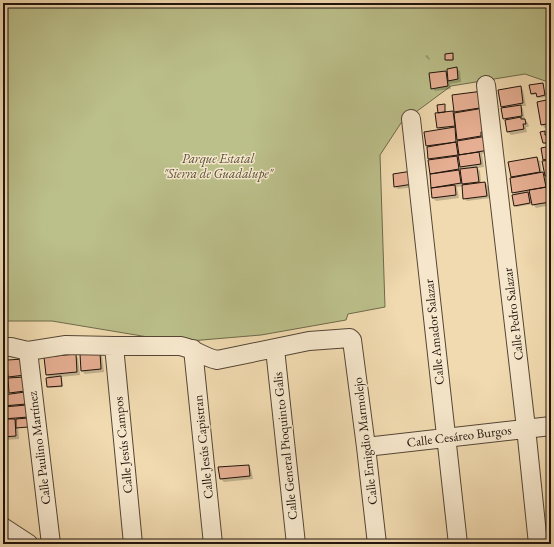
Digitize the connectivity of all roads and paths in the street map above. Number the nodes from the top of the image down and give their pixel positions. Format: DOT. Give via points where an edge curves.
graph roads {
  1 [pos="486,85"];
  2 [pos="411,119"];
  3 [pos="114,346"];
  4 [pos="3,347"];
  5 [pos="274,349"];
  6 [pos="194,350"];
  7 [pos="28,351"];
  8 [pos="551,426"];
  9 [pos="526,428"];
  10 [pos="446,439"];
  11 [pos="366,447"];
  12 [pos="3,527"];
  13 [pos="29,544"];
  14 [pos="51,544"];
  15 [pos="133,544"];
  16 [pos="213,544"];
  17 [pos="296,544"];
  18 [pos="377,544"];
  19 [pos="458,544"];
  20 [pos="538,544"];
  1 -- 9 [label="street, Calle Pedro Salazar"];
  2 -- 10 [label="street, Calle Amador Salazar"];
  3 -- 6 [label="street" via="180,346"];
  3 -- 7 [label="street" via="66,345"];
  3 -- 15 [label="street, Calle Jesús Campos"];
  4 -- 7 [label="street" via="11,346"];
  5 -- 6 [label="street" via="217,360"];
  5 -- 11 [label="street, Calle Emigdio Marmolejo" via="309,341 350,338 352,340"];
  5 -- 17 [label="street, Calle General Pioquinto Galis"];
  6 -- 16 [label="street, Calle Jesús Capistran"];
  7 -- 14 [label="street, Calle Paulino Martínez"];
  8 -- 9 [label="street, Calle Cesáreo Burgos"];
  9 -- 10 [label="street, Calle Cesáreo Burgos"];
  9 -- 20 [label="street, Calle Pedro Salazar"];
  10 -- 11 [label="street, Calle Cesáreo Burgos"];
  10 -- 19 [label="street, Calle Amador Salazar"];
  11 -- 18 [label="street, Calle Emigdio Marmolejo"];
  12 -- 13 [label="street"];
}
